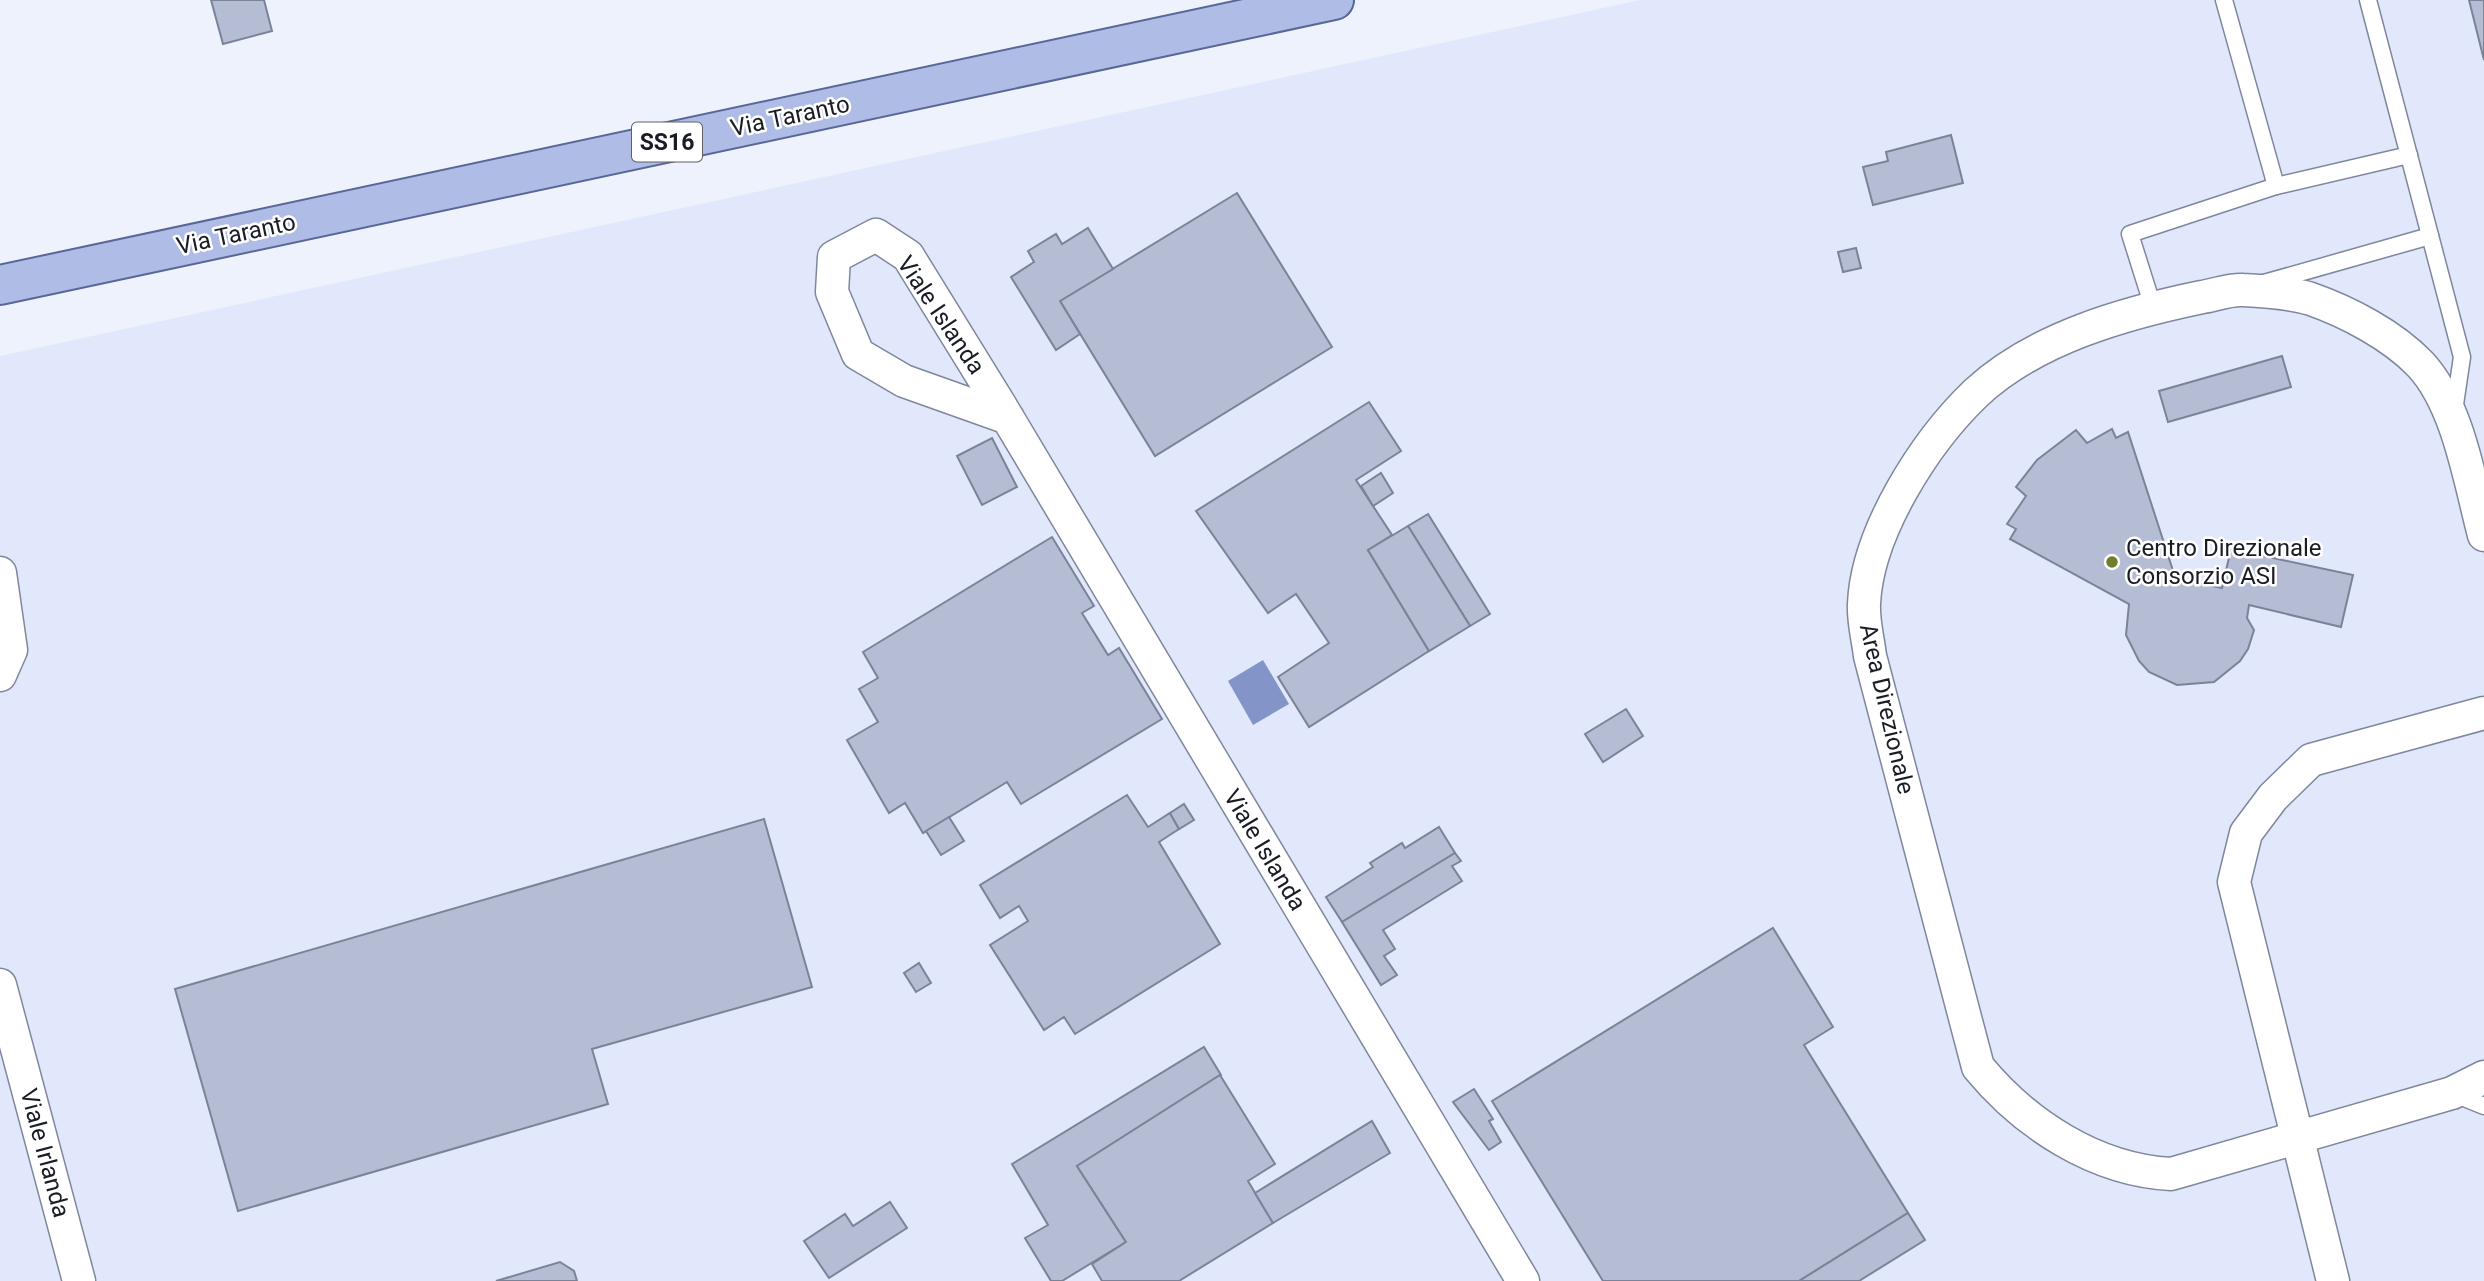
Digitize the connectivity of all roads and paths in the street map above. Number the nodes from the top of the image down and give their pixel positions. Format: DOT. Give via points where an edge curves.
graph roads {
  1 [pos="1334,0"];
  2 [pos="2224,0"];
  3 [pos="2368,0"];
  4 [pos="2409,155"];
  5 [pos="2276,186"];
  6 [pos="2430,236"];
  7 [pos="0,285"];
  8 [pos="2240,290"];
  9 [pos="2153,307"];
  10 [pos="2453,417"];
  11 [pos="1008,418"];
  12 [pos="2484,535"];
  13 [pos="0,573"];
  14 [pos="0,675"];
  15 [pos="2484,713"];
  16 [pos="0,985"];
  17 [pos="2484,1077"];
  18 [pos="2452,1093"];
  19 [pos="2484,1107"];
  20 [pos="2297,1138"];
  21 [pos="79,1281"];
  22 [pos="1523,1281"];
  23 [pos="2333,1281"];
  1 -- 7 [label="main road, Via Taranto / SS16"];
  2 -- 5 [label="lane"];
  3 -- 4 [label="lane"];
  4 -- 5 [label="lane"];
  4 -- 6 [label="lane"];
  5 -- 9 [label="lane" via="2130,234"];
  6 -- 8 [label="lane"];
  6 -- 10 [label="lane" via="2462,357"];
  8 -- 9 [label="street, Area Direzionale"];
  8 -- 10 [label="street, Area Direzionale" via="2310,299 2372,328 2420,364"];
  9 -- 20 [label="street, Area Direzionale" via="2013,364 1976,393 1932,443 1899,497 1873,553 1864,604 1870,656 1978,1067 1995,1088 2058,1137 2098,1158 2143,1173 2171,1174"];
  10 -- 12 [label="street, Area Direzionale"];
  11 -- 11 [label="street, Viale Islanda" via="908,256 876,235 834,257 832,292 858,354 904,381"];
  11 -- 22 [label="street, Viale Islanda"];
  13 -- 14 [label="street" via="11,650"];
  15 -- 20 [label="street" via="2311,760 2273,797 2246,833 2234,883"];
  16 -- 21 [label="street, Viale Irlanda"];
  17 -- 18 [label="street, Area Direzionale"];
  18 -- 19 [label="lane"];
  18 -- 20 [label="street, Area Direzionale"];
  20 -- 23 [label="street"];
}
